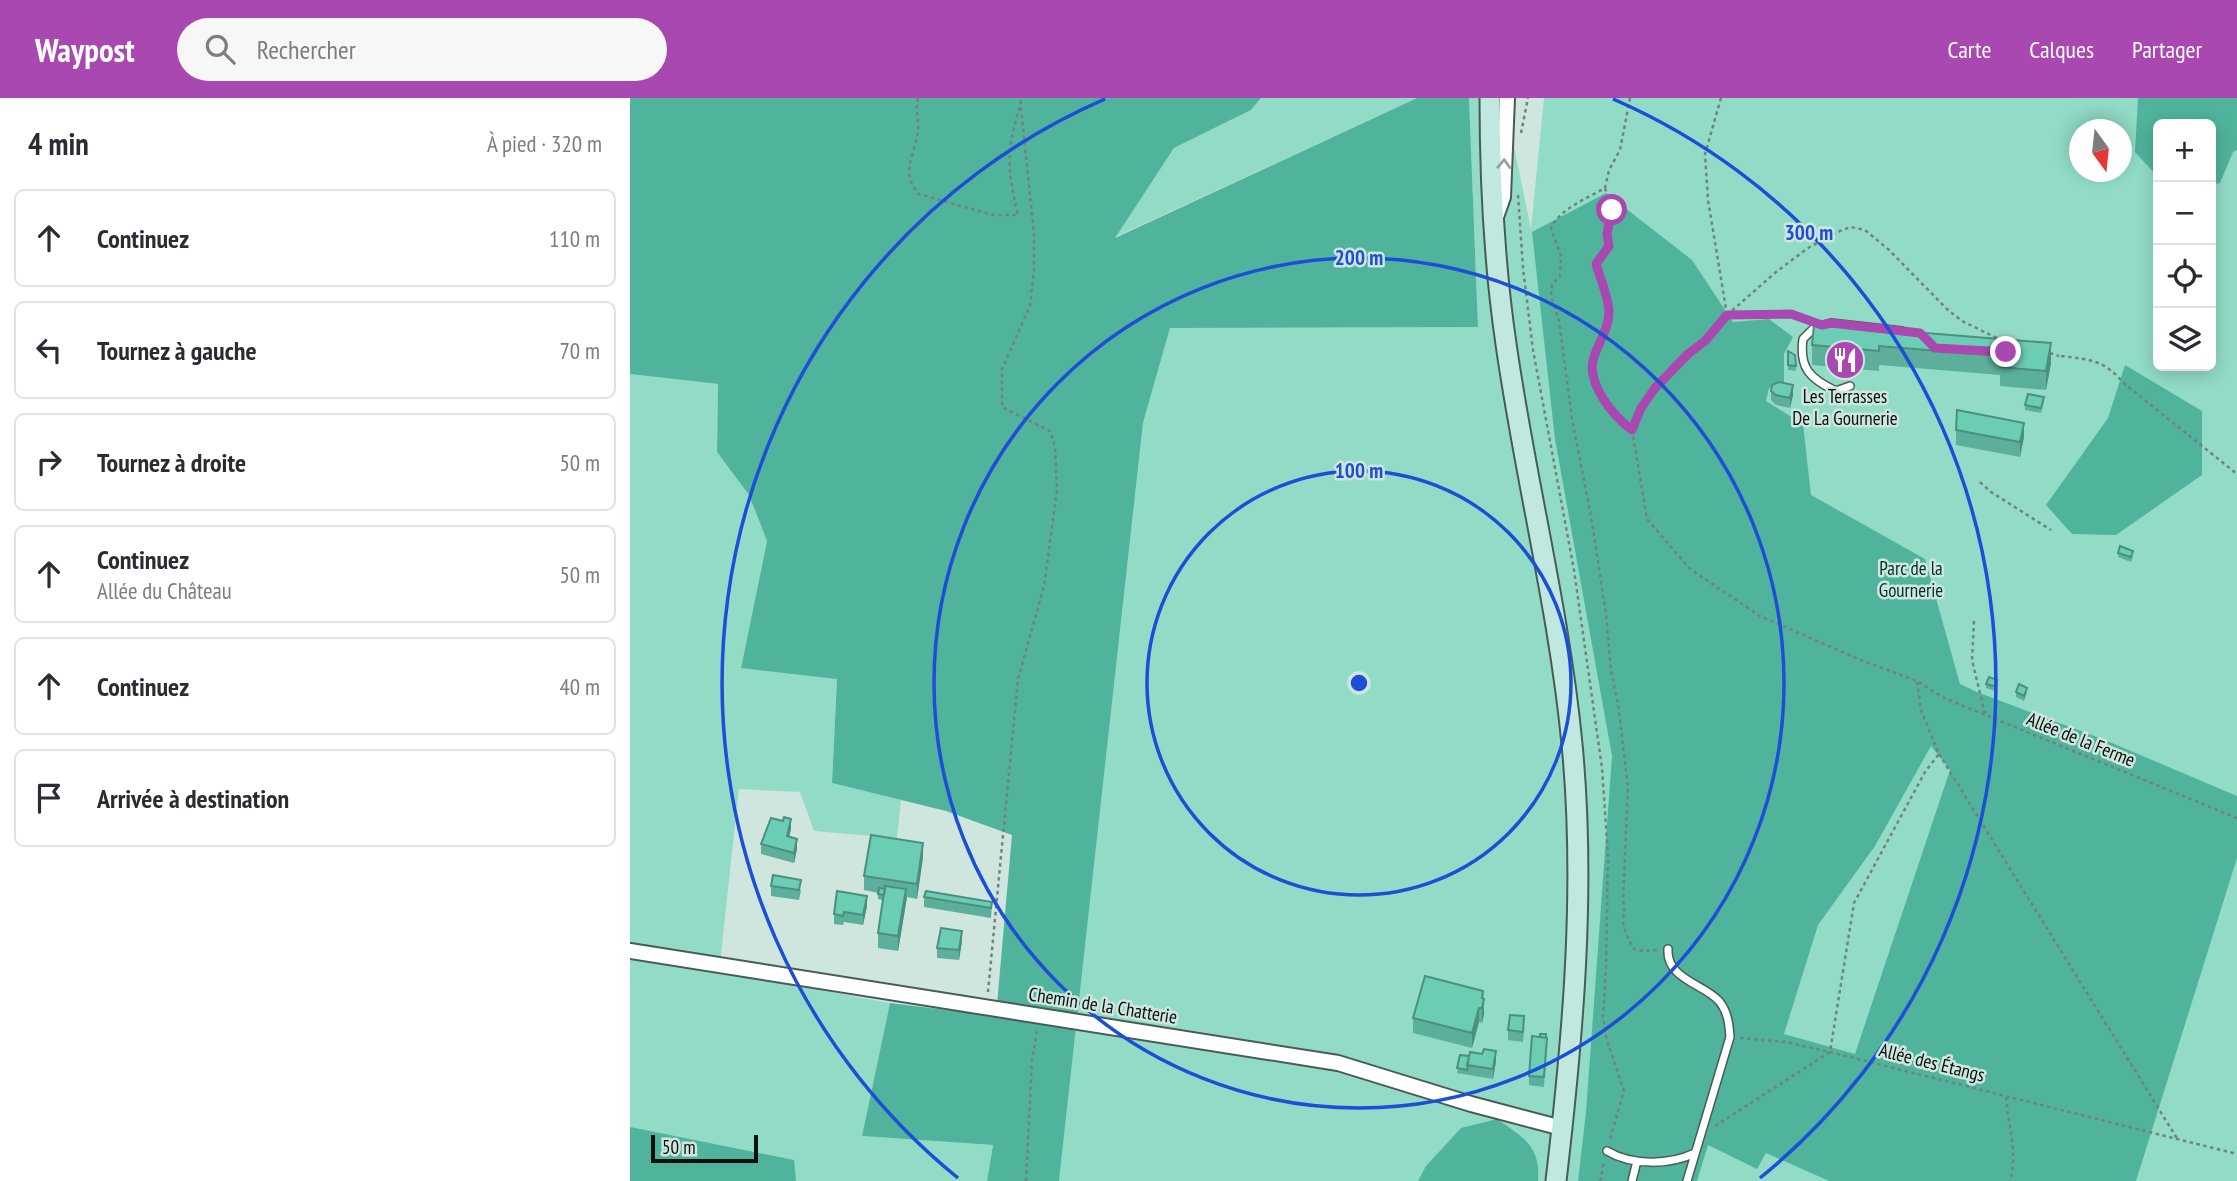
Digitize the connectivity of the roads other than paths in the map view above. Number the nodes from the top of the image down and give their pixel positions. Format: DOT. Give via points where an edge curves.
graph roads {
  1 [pos="1490,98"];
  2 [pos="1507,98"];
  3 [pos="1492,228"];
  4 [pos="1913,332"];
  5 [pos="1850,386"];
  6 [pos="1668,948"];
  7 [pos="630,951"];
  8 [pos="1562,1128"];
  9 [pos="1607,1151"];
  10 [pos="1695,1153"];
  11 [pos="1637,1161"];
  12 [pos="1556,1181"];
  13 [pos="1632,1181"];
  14 [pos="1686,1181"];
  1 -- 3 [label="main road"];
  3 -- 2 [label="street, one-way" via="1503,197"];
  3 -- 8 [label="main road" via="1506,345 1560,642 1572,745 1577,952"];
  4 -- 5 [label="lane" via="1831,323 1814,328 1803,338 1802,360 1809,375 1836,391"];
  6 -- 10 [label="lane" via="1671,964 1689,983 1718,999 1728,1016 1730,1037"];
  7 -- 8 [label="street, Chemin de la Chatterie" via="1338,1063"];
  8 -- 12 [label="main road"];
  9 -- 11 [label="lane"];
  10 -- 11 [label="lane" via="1683,1159"];
  10 -- 14 [label="lane"];
  11 -- 13 [label="lane"];
}
